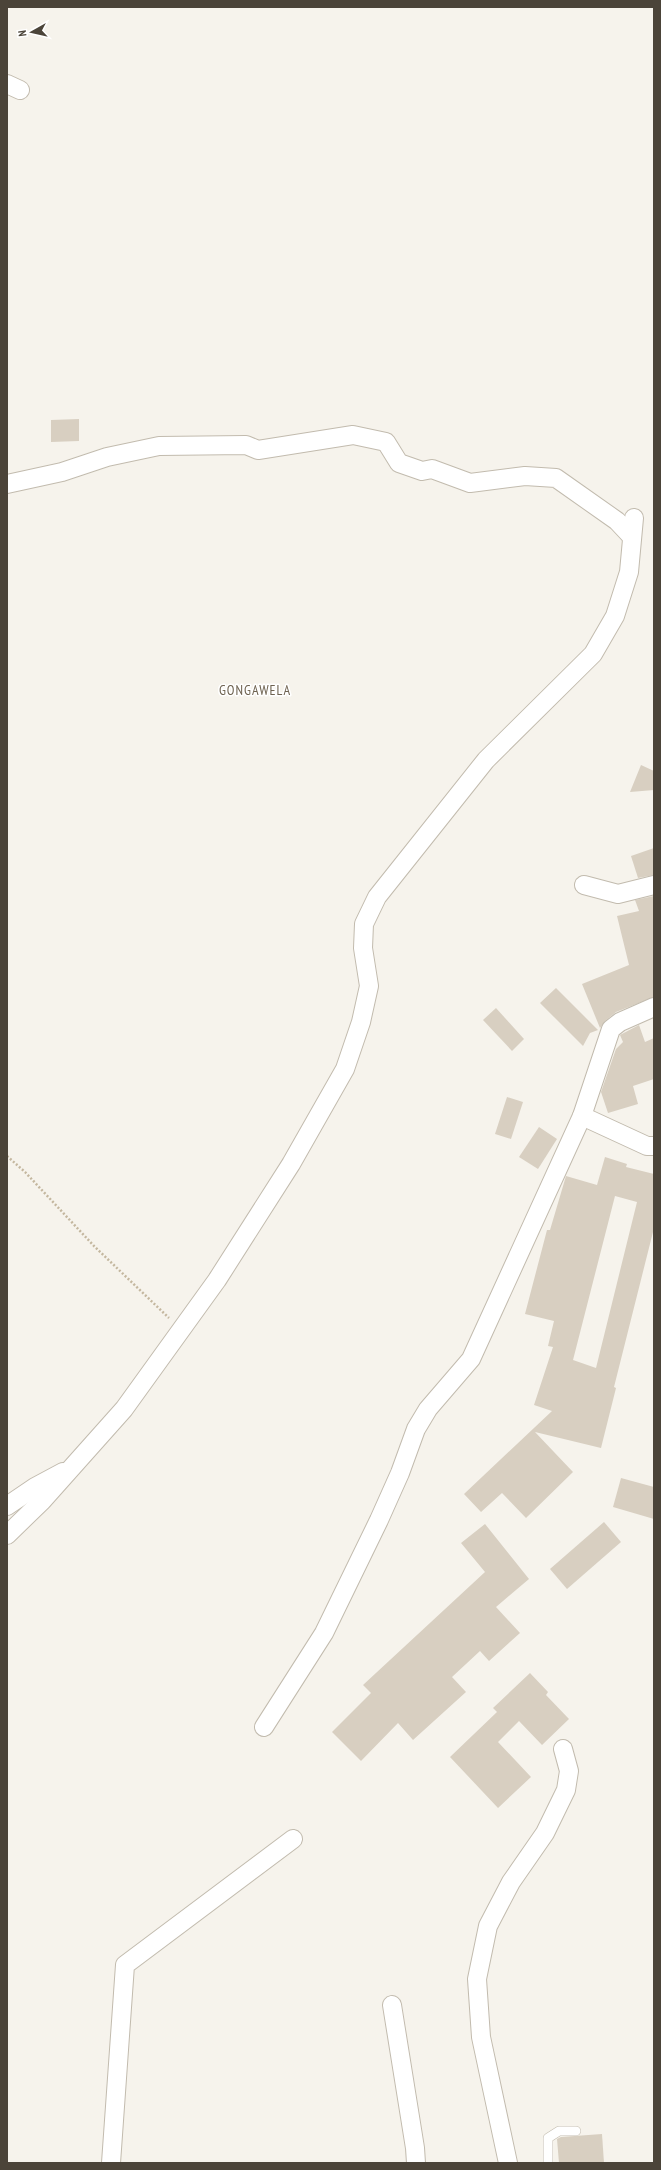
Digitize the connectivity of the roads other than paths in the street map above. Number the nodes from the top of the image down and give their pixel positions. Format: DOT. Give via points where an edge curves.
graph roads {
  1 [pos="7,484"];
  2 [pos="634,518"];
  3 [pos="632,537"];
  4 [pos="584,885"];
  5 [pos="654,885"];
  6 [pos="654,1008"];
  7 [pos="582,1116"];
  8 [pos="654,1146"];
  9 [pos="73,1467"];
  10 [pos="7,1506"];
  11 [pos="7,1535"];
  12 [pos="264,1727"];
  13 [pos="563,1749"];
  14 [pos="293,1839"];
  15 [pos="392,2005"];
  16 [pos="576,2130"];
  17 [pos="112,2163"];
  18 [pos="416,2163"];
  19 [pos="508,2163"];
  20 [pos="548,2163"];
  1 -- 3 [label="street" via="159,446 246,445 258,450 353,435 386,442 399,463 422,471 432,470 470,483 525,476 556,478 617,521"];
  2 -- 3 [label="street"];
  3 -- 9 [label="street" via="629,572 615,616 593,654 486,760 377,897 364,924 363,948 369,986 361,1022 345,1069 291,1164 217,1280 124,1409"];
  4 -- 5 [label="street" via="618,894"];
  6 -- 7 [label="street" via="620,1022 612,1029"];
  7 -- 8 [label="street" via="647,1146"];
  7 -- 12 [label="street" via="471,1359 428,1409 416,1429 379,1520 324,1633"];
  9 -- 10 [label="street" via="35,1487"];
  9 -- 11 [label="street"];
  13 -- 19 [label="street" via="569,1771 566,1790 545,1833 511,1882 488,1926 477,1979 481,2037"];
  14 -- 17 [label="street" via="125,1965"];
  15 -- 18 [label="street"];
  16 -- 20 [label="lane" via="559,2131 548,2138"];
}
